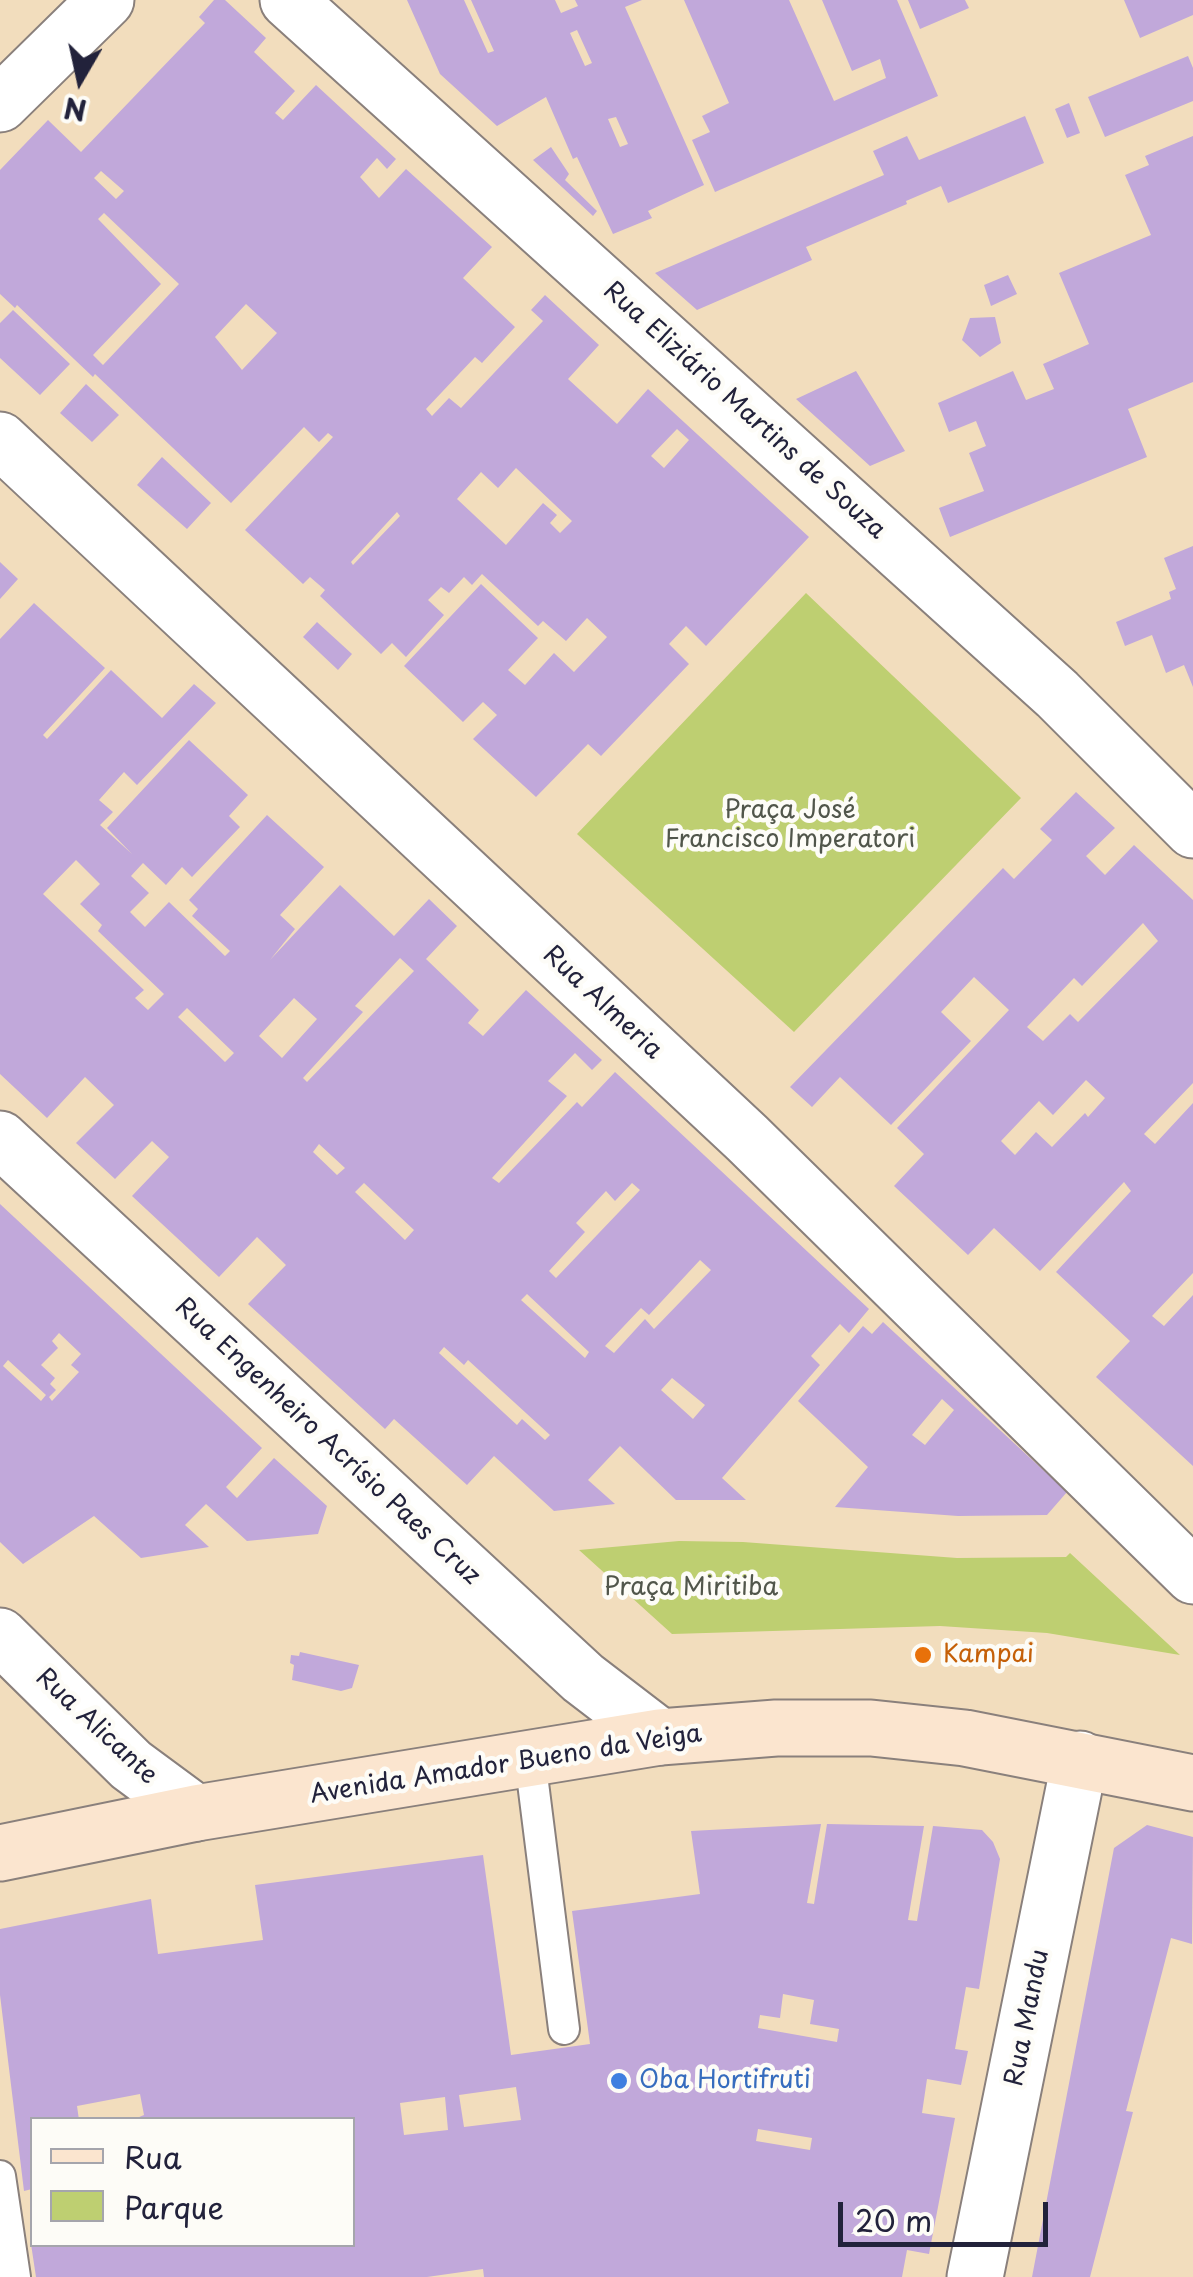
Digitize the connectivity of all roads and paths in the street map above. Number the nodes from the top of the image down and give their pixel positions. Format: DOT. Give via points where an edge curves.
graph roads {
  1 [pos="106,0"];
  2 [pos="288,0"];
  3 [pos="0,104"];
  4 [pos="0,440"];
  5 [pos="1193,830"];
  6 [pos="0,1139"];
  7 [pos="1193,1576"];
  8 [pos="0,1636"];
  9 [pos="660,1737"];
  10 [pos="530,1759"];
  11 [pos="1080,1759"];
  12 [pos="1193,1782"];
  13 [pos="196,1813"];
  14 [pos="0,1853"];
  15 [pos="564,2029"];
  16 [pos="0,2176"];
  17 [pos="15,2277"];
  18 [pos="976,2277"];
  1 -- 3 [label="street"];
  2 -- 5 [label="street, Rua Eliziário Martins de Souza" via="1057,694"];
  4 -- 7 [label="street, Rua Almeria" via="746,1138"];
  6 -- 9 [label="street, Rua Engenheiro Acrísio Paes Cruz" via="583,1678"];
  8 -- 13 [label="street, Rua Alicante" via="131,1765"];
  9 -- 10 [label="main road, Avenida Amador Bueno da Veiga"];
  9 -- 11 [label="main road, Avenida Amador Bueno da Veiga" via="871,1728"];
  10 -- 13 [label="main road, Avenida Amador Bueno da Veiga"];
  10 -- 15 [label="lane"];
  11 -- 12 [label="main road, Avenida Amador Bueno da Veiga"];
  11 -- 18 [label="street, Rua Mandu"];
  13 -- 14 [label="main road, Avenida Amador Bueno da Veiga"];
  16 -- 17 [label="lane"];
}
